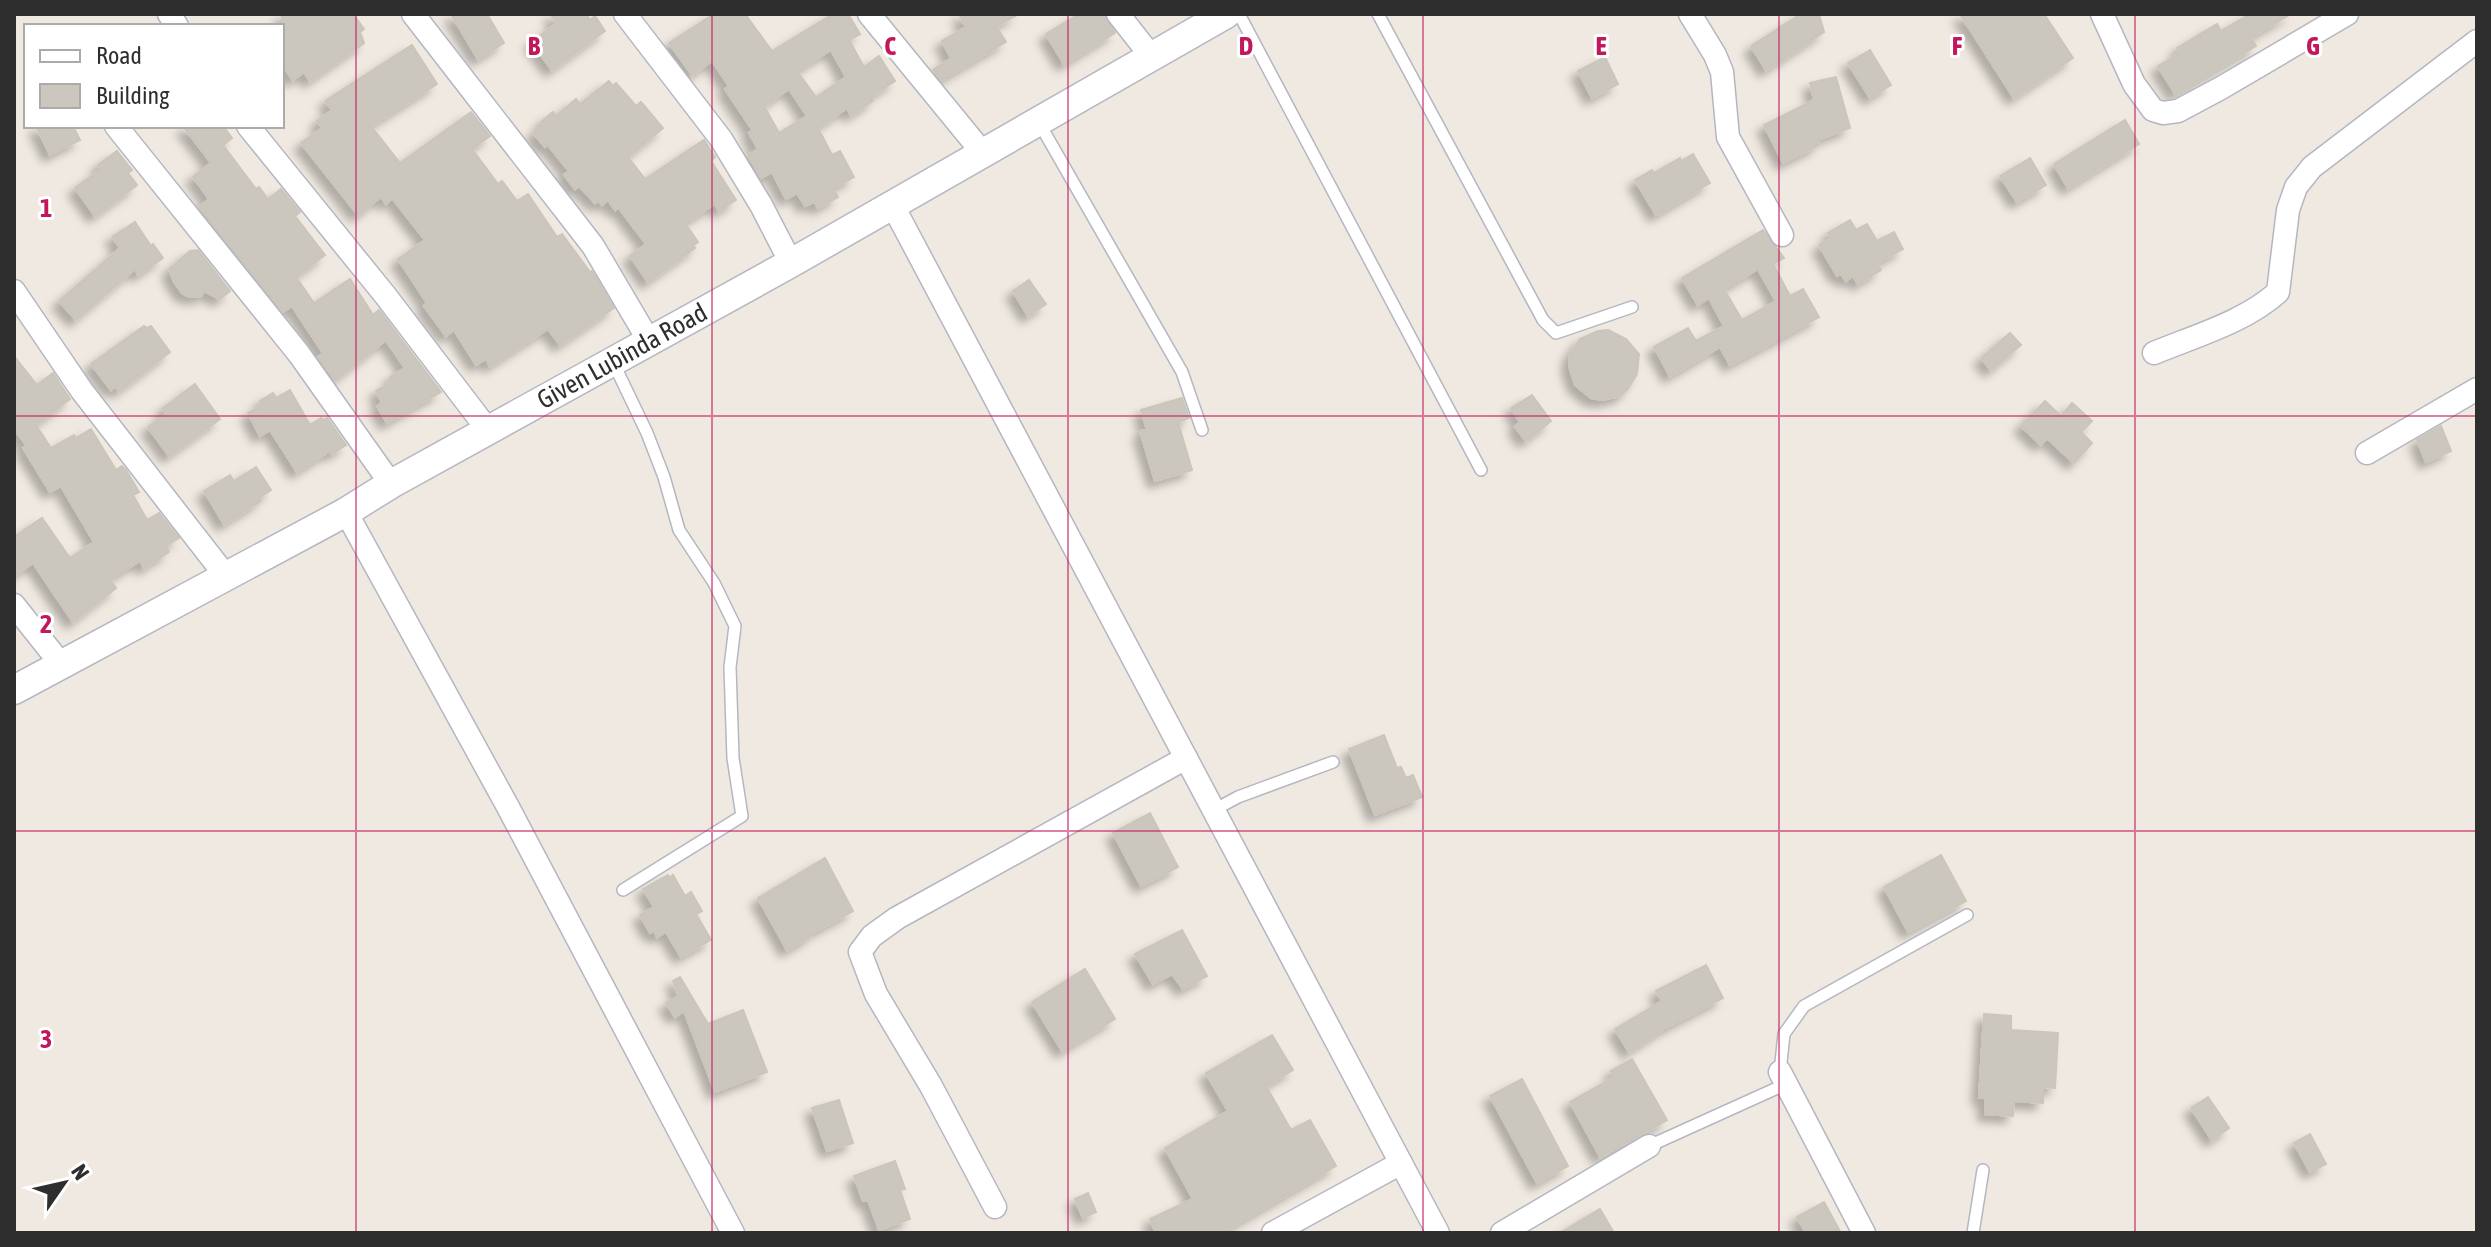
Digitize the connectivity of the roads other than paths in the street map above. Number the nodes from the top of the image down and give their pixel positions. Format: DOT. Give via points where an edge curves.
graph roads {
  1 [pos="413,14"];
  2 [pos="625,14"];
  3 [pos="869,14"];
  4 [pos="1118,14"];
  5 [pos="1226,14"];
  6 [pos="1239,14"];
  7 [pos="1378,14"];
  8 [pos="1690,14"];
  9 [pos="2102,14"];
  10 [pos="2347,14"];
  11 [pos="2477,41"];
  12 [pos="1151,56"];
  13 [pos="1038,120"];
  14 [pos="118,128"];
  15 [pos="250,128"];
  16 [pos="982,152"];
  17 [pos="892,204"];
  18 [pos="1782,235"];
  19 [pos="791,263"];
  20 [pos="14,291"];
  21 [pos="1632,307"];
  22 [pos="649,341"];
  23 [pos="2154,353"];
  24 [pos="613,362"];
  25 [pos="2477,389"];
  26 [pos="488,430"];
  27 [pos="1202,430"];
  28 [pos="2367,453"];
  29 [pos="1481,470"];
  30 [pos="391,484"];
  31 [pos="346,512"];
  32 [pos="225,575"];
  33 [pos="14,605"];
  34 [pos="61,664"];
  35 [pos="14,690"];
  36 [pos="1186,758"];
  37 [pos="1333,762"];
  38 [pos="1214,810"];
  39 [pos="623,890"];
  40 [pos="1967,915"];
  41 [pos="1783,1078"];
  42 [pos="1649,1146"];
  43 [pos="1401,1163"];
  44 [pos="1983,1170"];
  45 [pos="995,1207"];
  46 [pos="733,1233"];
  47 [pos="1273,1233"];
  48 [pos="1438,1233"];
  49 [pos="1502,1233"];
  50 [pos="1864,1233"];
  51 [pos="1973,1233"];
  1 -- 22 [label="street" via="593,246"];
  2 -- 19 [label="street" via="721,139"];
  3 -- 16 [label="street"];
  4 -- 12 [label="street"];
  5 -- 12 [label="street, Given Lubinda Road"];
  6 -- 29 [label="lane"];
  7 -- 21 [label="lane" via="1543,320 1556,333"];
  8 -- 18 [label="street" via="1722,72 1728,137"];
  9 -- 10 [label="street" via="2134,84 2153,110 2163,113 2178,111"];
  11 -- 23 [label="street" via="2312,167 2296,187 2278,292 2241,316"];
  12 -- 13 [label="street, Given Lubinda Road"];
  13 -- 16 [label="street, Given Lubinda Road"];
  13 -- 27 [label="lane" via="1182,372"];
  14 -- 30 [label="street" via="299,354"];
  15 -- 26 [label="street"];
  16 -- 17 [label="street, Given Lubinda Road"];
  17 -- 19 [label="street, Given Lubinda Road"];
  17 -- 36 [label="street"];
  19 -- 22 [label="street, Given Lubinda Road"];
  20 -- 32 [label="street" via="82,391"];
  22 -- 24 [label="street, Given Lubinda Road"];
  24 -- 26 [label="street, Given Lubinda Road"];
  24 -- 39 [label="lane" via="647,433 679,530 735,626 730,667 733,758 742,816"];
  25 -- 28 [label="street"];
  26 -- 30 [label="street, Given Lubinda Road"];
  30 -- 31 [label="street, Given Lubinda Road"];
  31 -- 32 [label="street, Given Lubinda Road"];
  31 -- 46 [label="street"];
  32 -- 34 [label="street, Given Lubinda Road"];
  33 -- 34 [label="street"];
  34 -- 35 [label="street, Given Lubinda Road"];
  36 -- 38 [label="street"];
  36 -- 45 [label="street" via="897,918 860,952 876,994"];
  37 -- 38 [label="lane"];
  38 -- 43 [label="street"];
  40 -- 41 [label="lane" via="1804,1006 1784,1034"];
  41 -- 42 [label="lane"];
  41 -- 50 [label="street"];
  42 -- 49 [label="street"];
  43 -- 47 [label="street"];
  43 -- 48 [label="street"];
  44 -- 51 [label="lane"];
}
